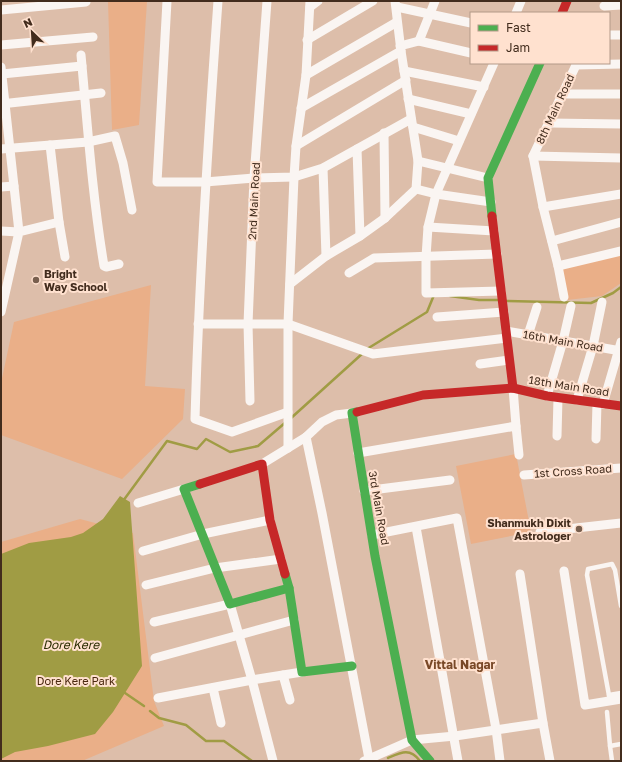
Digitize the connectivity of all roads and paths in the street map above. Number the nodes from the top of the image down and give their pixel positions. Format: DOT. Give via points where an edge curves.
graph roads {
  1 [pos="167,1"];
  2 [pos="218,1"];
  3 [pos="267,1"];
  4 [pos="318,1"];
  5 [pos="373,1"];
  6 [pos="435,1"];
  7 [pos="567,1"];
  8 [pos="86,2"];
  9 [pos="519,2"];
  10 [pos="310,4"];
  11 [pos="396,4"];
  12 [pos="621,5"];
  13 [pos="604,7"];
  14 [pos="1,10"];
  15 [pos="516,12"];
  16 [pos="562,12"];
  17 [pos="430,13"];
  18 [pos="397,22"];
  19 [pos="470,23"];
  20 [pos="610,35"];
  21 [pos="621,35"];
  22 [pos="93,37"];
  23 [pos="307,40"];
  24 [pos="419,41"];
  25 [pos="1,45"];
  26 [pos="400,48"];
  27 [pos="470,53"];
  28 [pos="81,56"];
  29 [pos="494,64"];
  30 [pos="540,64"];
  31 [pos="576,64"];
  32 [pos="621,64"];
  33 [pos="82,66"];
  34 [pos="1,70"];
  35 [pos="404,71"];
  36 [pos="306,75"];
  37 [pos="406,80"];
  38 [pos="484,87"];
  39 [pos="100,93"];
  40 [pos="562,94"];
  41 [pos="621,94"];
  42 [pos="85,95"];
  43 [pos="408,99"];
  44 [pos="3,104"];
  45 [pos="301,108"];
  46 [pos="472,114"];
  47 [pos="549,122"];
  48 [pos="412,123"];
  49 [pos="621,124"];
  50 [pos="384,133"];
  51 [pos="460,141"];
  52 [pos="88,142"];
  53 [pos="50,145"];
  54 [pos="296,146"];
  55 [pos="1,149"];
  56 [pos="11,149"];
  57 [pos="357,150"];
  58 [pos="533,156"];
  59 [pos="621,158"];
  60 [pos="418,161"];
  61 [pos="323,168"];
  62 [pos="448,168"];
  63 [pos="294,177"];
  64 [pos="254,178"];
  65 [pos="488,178"];
  66 [pos="205,182"];
  67 [pos="14,186"];
  68 [pos="1,188"];
  69 [pos="416,189"];
  70 [pos="436,194"];
  71 [pos="621,194"];
  72 [pos="491,202"];
  73 [pos="543,207"];
  74 [pos="132,210"];
  75 [pos="385,218"];
  76 [pos="59,222"];
  77 [pos="621,222"];
  78 [pos="428,227"];
  79 [pos="1,231"];
  80 [pos="494,231"];
  81 [pos="18,232"];
  82 [pos="360,236"];
  83 [pos="552,241"];
  84 [pos="621,251"];
  85 [pos="497,254"];
  86 [pos="326,256"];
  87 [pos="426,256"];
  88 [pos="65,257"];
  89 [pos="119,264"];
  90 [pos="558,266"];
  91 [pos="349,273"];
  92 [pos="290,284"];
  93 [pos="564,297"];
  94 [pos="503,302"];
  95 [pos="602,302"];
  96 [pos="571,306"];
  97 [pos="538,307"];
  98 [pos="1,312"];
  99 [pos="437,317"];
  100 [pos="198,324"];
  101 [pos="248,324"];
  102 [pos="288,324"];
  103 [pos="506,334"];
  104 [pos="528,334"];
  105 [pos="563,341"];
  106 [pos="593,346"];
  107 [pos="620,348"];
  108 [pos="509,360"];
  109 [pos="480,364"];
  110 [pos="513,388"];
  111 [pos="547,396"];
  112 [pos="558,398"];
  113 [pos="577,400"];
  114 [pos="250,401"];
  115 [pos="600,403"];
  116 [pos="621,406"];
  117 [pos="352,414"];
  118 [pos="288,418"];
  119 [pos="516,426"];
  120 [pos="558,436"];
  121 [pos="306,437"];
  122 [pos="596,439"];
  123 [pos="288,448"];
  124 [pos="358,453"];
  125 [pos="519,455"];
  126 [pos="262,464"];
  127 [pos="621,468"];
  128 [pos="524,475"];
  129 [pos="450,480"];
  130 [pos="184,489"];
  131 [pos="364,491"];
  132 [pos="138,503"];
  133 [pos="270,520"];
  134 [pos="621,523"];
  135 [pos="416,527"];
  136 [pos="540,532"];
  137 [pos="203,534"];
  138 [pos="372,535"];
  139 [pos="143,550"];
  140 [pos="280,559"];
  141 [pos="216,568"];
  142 [pos="564,571"];
  143 [pos="520,574"];
  144 [pos="146,585"];
  145 [pos="289,588"];
  146 [pos="230,604"];
  147 [pos="621,606"];
  148 [pos="294,620"];
  149 [pos="154,622"];
  150 [pos="238,636"];
  151 [pos="155,658"];
  152 [pos="352,666"];
  153 [pos="302,672"];
  154 [pos="282,675"];
  155 [pos="252,680"];
  156 [pos="213,688"];
  157 [pos="621,693"];
  158 [pos="158,698"];
  159 [pos="609,698"];
  160 [pos="621,699"];
  161 [pos="290,700"];
  162 [pos="607,712"];
  163 [pos="221,723"];
  164 [pos="543,723"];
  165 [pos="496,729"];
  166 [pos="455,736"];
  167 [pos="412,740"];
  168 [pos="621,744"];
  169 [pos="610,746"];
  170 [pos="380,758"];
  171 [pos="367,760"];
  172 [pos="273,761"];
  173 [pos="430,761"];
  174 [pos="458,761"];
  175 [pos="500,761"];
  176 [pos="550,761"];
  177 [pos="612,761"];
  1 -- 66 [label="street" via="157,182"];
  2 -- 66 [label="street"];
  3 -- 64 [label="street, 2nd Main Road"];
  4 -- 10 [label="street"];
  5 -- 23 [label="street"];
  6 -- 17 [label="street"];
  7 -- 16 [label="street"];
  8 -- 14 [label="street"];
  9 -- 15 [label="street"];
  10 -- 23 [label="street"];
  11 -- 17 [label="street"];
  11 -- 18 [label="street"];
  12 -- 13 [label="street"];
  17 -- 19 [label="street"];
  17 -- 24 [label="street"];
  18 -- 26 [label="street"];
  18 -- 36 [label="street"];
  20 -- 21 [label="street"];
  22 -- 25 [label="street"];
  23 -- 36 [label="street"];
  24 -- 26 [label="street"];
  24 -- 27 [label="street"];
  26 -- 35 [label="street"];
  26 -- 45 [label="street"];
  28 -- 33 [label="street"];
  29 -- 38 [label="street"];
  30 -- 65 [label="street"];
  31 -- 32 [label="street"];
  31 -- 40 [label="street, 8th Main Road"];
  33 -- 34 [label="street"];
  33 -- 42 [label="street"];
  34 -- 44 [label="street"];
  35 -- 37 [label="street"];
  35 -- 38 [label="street"];
  36 -- 45 [label="street"];
  37 -- 43 [label="street"];
  37 -- 54 [label="street"];
  38 -- 46 [label="street"];
  39 -- 42 [label="street"];
  40 -- 41 [label="street"];
  40 -- 47 [label="street, 8th Main Road"];
  42 -- 44 [label="street"];
  42 -- 52 [label="street"];
  43 -- 46 [label="street"];
  43 -- 48 [label="street"];
  44 -- 56 [label="street"];
  45 -- 54 [label="street"];
  46 -- 51 [label="street"];
  47 -- 49 [label="street"];
  47 -- 58 [label="street, 8th Main Road"];
  48 -- 50 [label="street"];
  48 -- 51 [label="street"];
  48 -- 60 [label="street"];
  50 -- 57 [label="street"];
  50 -- 75 [label="street"];
  51 -- 62 [label="street"];
  52 -- 53 [label="street"];
  52 -- 74 [label="street" via="114,136 123,163"];
  52 -- 89 [label="street" via="104,266"];
  53 -- 56 [label="street"];
  53 -- 76 [label="street"];
  54 -- 63 [label="street"];
  55 -- 56 [label="street"];
  56 -- 67 [label="street"];
  57 -- 61 [label="street"];
  57 -- 82 [label="street"];
  58 -- 59 [label="street"];
  58 -- 73 [label="street"];
  60 -- 62 [label="street"];
  60 -- 69 [label="street"];
  61 -- 63 [label="street"];
  61 -- 86 [label="street"];
  62 -- 65 [label="street"];
  62 -- 70 [label="street"];
  63 -- 64 [label="street"];
  63 -- 92 [label="street"];
  64 -- 66 [label="street"];
  64 -- 101 [label="street, 2nd Main Road"];
  65 -- 72 [label="street"];
  66 -- 100 [label="street"];
  67 -- 68 [label="street"];
  67 -- 81 [label="street"];
  69 -- 70 [label="street"];
  69 -- 75 [label="street"];
  70 -- 72 [label="street"];
  70 -- 78 [label="street"];
  71 -- 73 [label="street"];
  72 -- 80 [label="street"];
  73 -- 83 [label="street"];
  75 -- 82 [label="street"];
  76 -- 81 [label="street"];
  76 -- 88 [label="street"];
  77 -- 83 [label="street"];
  78 -- 80 [label="street"];
  78 -- 87 [label="street"];
  79 -- 81 [label="street"];
  80 -- 85 [label="street"];
  81 -- 98 [label="street"];
  82 -- 86 [label="street"];
  83 -- 90 [label="street"];
  84 -- 90 [label="street"];
  85 -- 87 [label="street"];
  85 -- 94 [label="street"];
  86 -- 92 [label="street"];
  87 -- 91 [label="street" via="374,258"];
  87 -- 94 [label="street" via="426,293"];
  90 -- 93 [label="street"];
  92 -- 102 [label="street"];
  94 -- 99 [label="street"];
  94 -- 103 [label="street"];
  95 -- 106 [label="street"];
  96 -- 105 [label="street"];
  97 -- 104 [label="street"];
  100 -- 101 [label="street"];
  100 -- 118 [label="street" via="195,419 232,432"];
  101 -- 102 [label="street"];
  101 -- 114 [label="street, 2nd Main Road"];
  102 -- 103 [label="street, 16th Main Road" via="368,353"];
  102 -- 118 [label="street"];
  103 -- 104 [label="street, 16th Main Road"];
  103 -- 108 [label="street"];
  104 -- 105 [label="street, 16th Main Road"];
  105 -- 106 [label="street, 16th Main Road"];
  105 -- 111 [label="street"];
  106 -- 107 [label="street, 16th Main Road"];
  106 -- 113 [label="street"];
  107 -- 115 [label="street"];
  108 -- 109 [label="street"];
  108 -- 110 [label="street"];
  110 -- 111 [label="street, 18th Main Road"];
  110 -- 117 [label="street" via="423,395"];
  110 -- 119 [label="street"];
  111 -- 112 [label="street, 18th Main Road"];
  112 -- 113 [label="street, 18th Main Road"];
  112 -- 120 [label="street"];
  113 -- 115 [label="street, 18th Main Road"];
  115 -- 116 [label="street, 18th Main Road"];
  115 -- 122 [label="street"];
  117 -- 121 [label="street" via="336,415 322,422"];
  117 -- 124 [label="street, 3rd Main Road"];
  118 -- 123 [label="street"];
  119 -- 124 [label="street"];
  119 -- 125 [label="street"];
  121 -- 123 [label="street"];
  121 -- 152 [label="street"];
  123 -- 126 [label="street"];
  124 -- 131 [label="street, 3rd Main Road"];
  126 -- 130 [label="street"];
  126 -- 133 [label="street"];
  127 -- 128 [label="street, 1st Cross Road"];
  129 -- 131 [label="street"];
  130 -- 132 [label="street"];
  130 -- 137 [label="street"];
  131 -- 138 [label="street, 3rd Main Road"];
  133 -- 137 [label="street"];
  133 -- 140 [label="street"];
  134 -- 136 [label="street"];
  135 -- 138 [label="street"];
  135 -- 165 [label="street" via="457,518"];
  135 -- 166 [label="street"];
  137 -- 139 [label="street"];
  137 -- 141 [label="street"];
  138 -- 167 [label="street, 3rd Main Road"];
  140 -- 141 [label="street"];
  140 -- 145 [label="street"];
  141 -- 144 [label="street"];
  141 -- 146 [label="street"];
  142 -- 159 [label="street" via="585,705"];
  143 -- 164 [label="street"];
  145 -- 146 [label="street"];
  145 -- 148 [label="street"];
  146 -- 149 [label="street"];
  146 -- 150 [label="street"];
  147 -- 159 [label="lane" via="612,564 588,569"];
  148 -- 150 [label="street"];
  148 -- 153 [label="street"];
  150 -- 151 [label="street"];
  150 -- 155 [label="street"];
  152 -- 153 [label="street"];
  152 -- 171 [label="street"];
  153 -- 154 [label="street"];
  154 -- 155 [label="street"];
  154 -- 161 [label="street"];
  155 -- 156 [label="street"];
  155 -- 172 [label="street"];
  156 -- 158 [label="street"];
  156 -- 163 [label="street"];
  157 -- 159 [label="lane"];
  159 -- 160 [label="street"];
  162 -- 169 [label="lane"];
  164 -- 165 [label="street"];
  164 -- 176 [label="street"];
  165 -- 166 [label="street"];
  165 -- 175 [label="street"];
  166 -- 167 [label="street"];
  166 -- 174 [label="street"];
  167 -- 170 [label="street"];
  167 -- 173 [label="street, 3rd Main Road"];
  168 -- 169 [label="lane"];
  169 -- 177 [label="lane"];
  170 -- 171 [label="street"];
}
